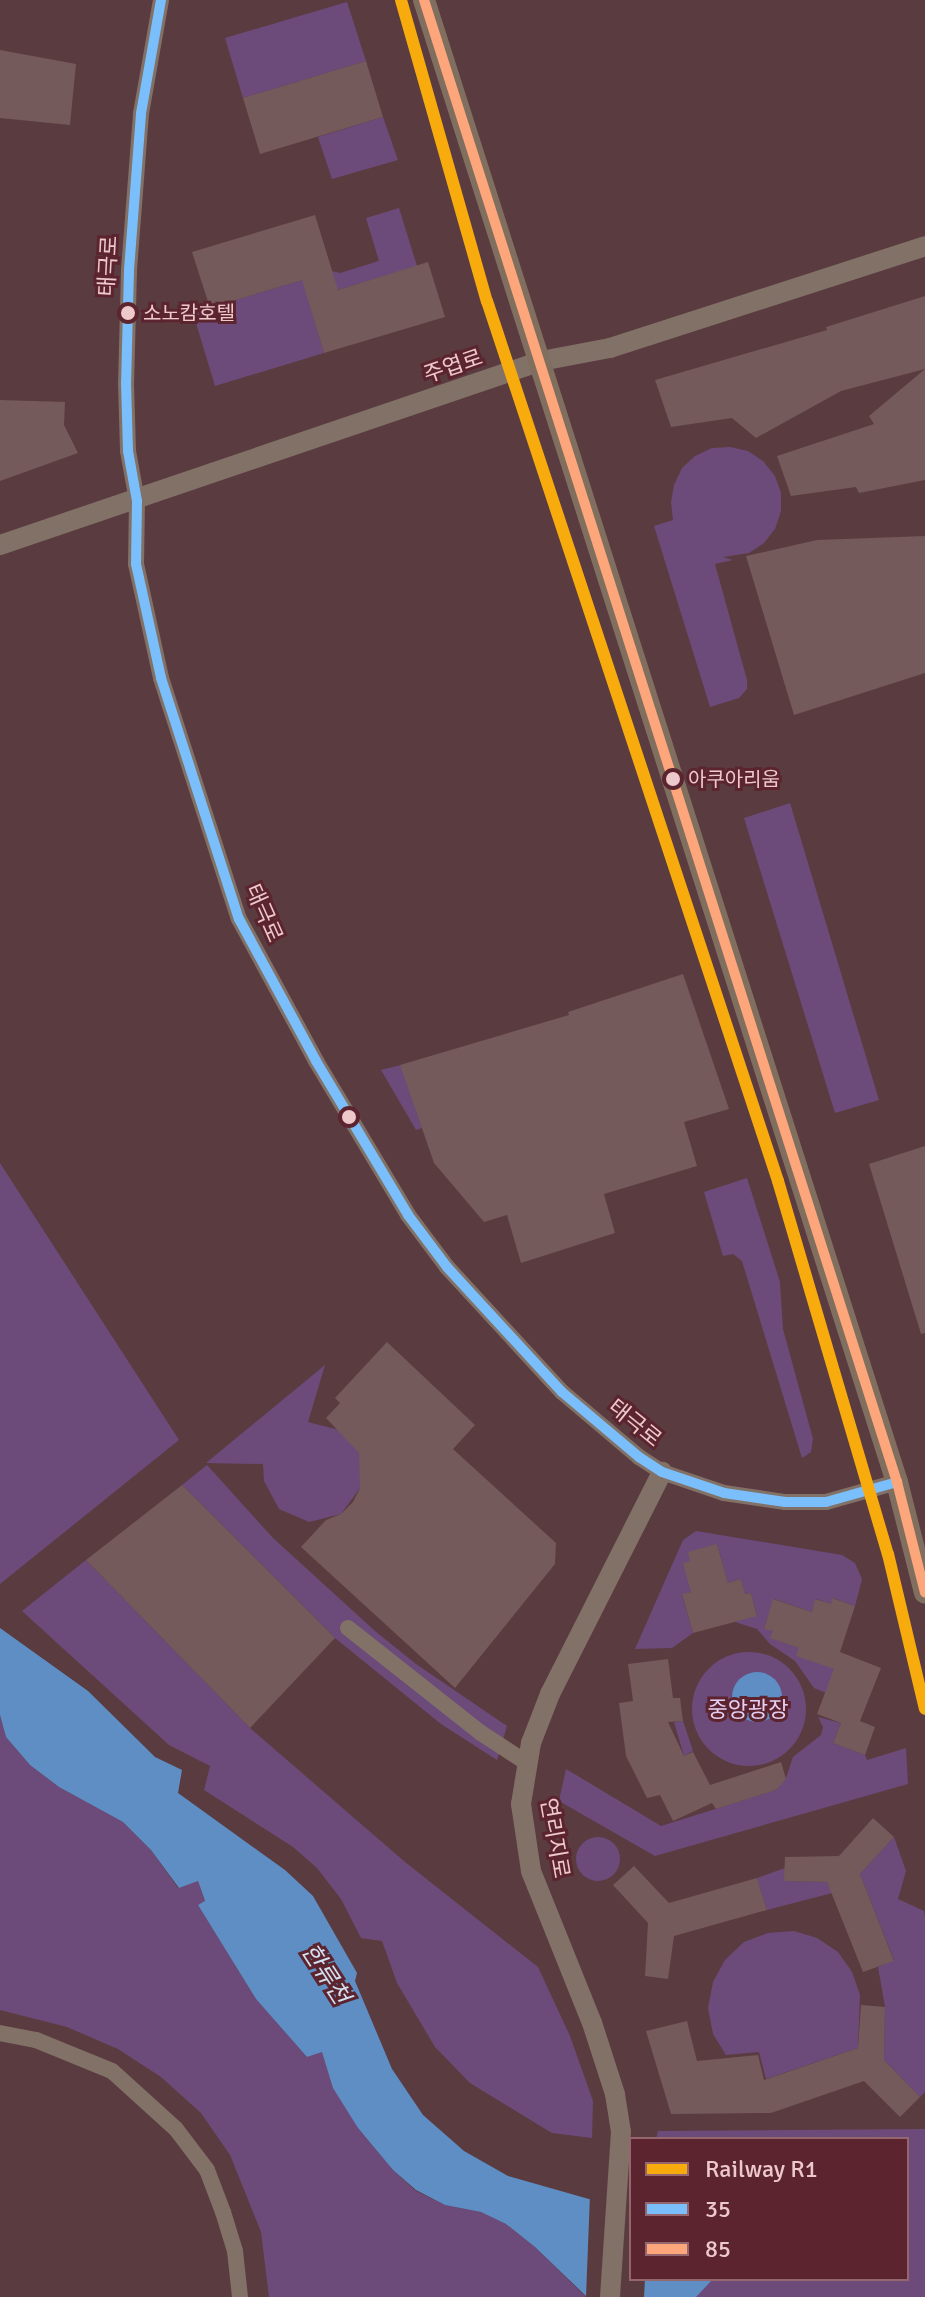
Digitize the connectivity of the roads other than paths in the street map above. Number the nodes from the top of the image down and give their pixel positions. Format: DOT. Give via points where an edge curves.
graph roads {
  1 [pos="161,0"];
  2 [pos="424,0"];
  3 [pos="925,246"];
  4 [pos="541,361"];
  5 [pos="137,501"];
  6 [pos="0,545"];
  7 [pos="662,1472"];
  8 [pos="897,1482"];
  9 [pos="925,1593"];
  10 [pos="348,1628"];
  11 [pos="527,1763"];
  12 [pos="0,2033"];
  13 [pos="240,2297"];
  14 [pos="610,2297"];
  1 -- 5 [label="street, 태극로" via="141,114 129,271 128,451"];
  2 -- 4 [label="main road"];
  3 -- 4 [label="street, 주엽로" via="610,348"];
  4 -- 5 [label="street, 주엽로"];
  4 -- 8 [label="main road"];
  5 -- 6 [label="street, 주엽로"];
  5 -- 7 [label="street, 태극로" via="136,564 170,706 239,919 299,1032 408,1215 447,1267 562,1392"];
  7 -- 8 [label="street, 태극로" via="724,1493 785,1502 826,1502"];
  7 -- 11 [label="street, 연리지로" via="550,1694"];
  8 -- 9 [label="main road"];
  10 -- 11 [label="street"];
  11 -- 14 [label="street, 연리지로" via="521,1804 531,1871 592,2023 621,2132"];
  12 -- 13 [label="street" via="36,2040 112,2071 176,2129 207,2170 235,2251"];
}
